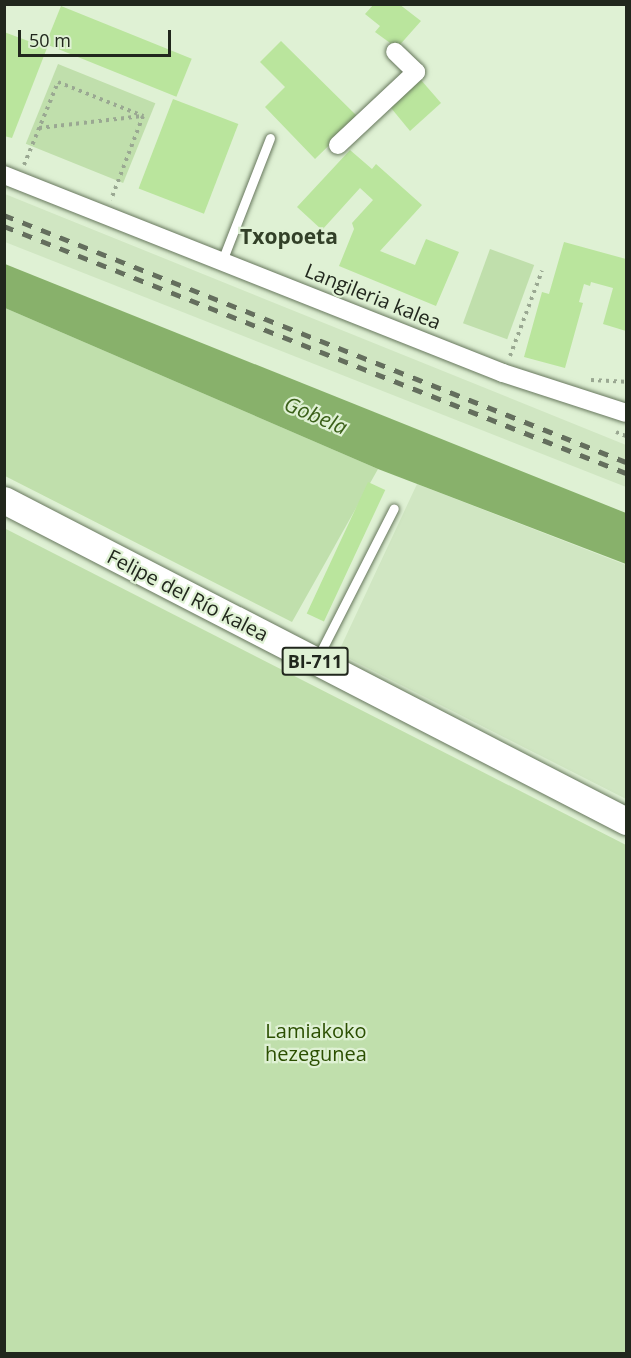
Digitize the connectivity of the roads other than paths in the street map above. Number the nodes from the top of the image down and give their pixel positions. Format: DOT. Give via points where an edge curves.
graph roads {
  1 [pos="395,52"];
  2 [pos="270,138"];
  3 [pos="338,145"];
  4 [pos="4,175"];
  5 [pos="222,261"];
  6 [pos="627,413"];
  7 [pos="4,500"];
  8 [pos="394,508"];
  9 [pos="316,661"];
  10 [pos="627,822"];
  1 -- 3 [label="street" via="416,72"];
  2 -- 5 [label="lane"];
  4 -- 5 [label="street, Langileria kalea"];
  5 -- 6 [label="street, Langileria kalea" via="503,373"];
  7 -- 9 [label="main road, Felipe del Río kalea / BI-711"];
  8 -- 9 [label="lane"];
  9 -- 10 [label="main road, Felipe del Río kalea / BI-711"];
}
